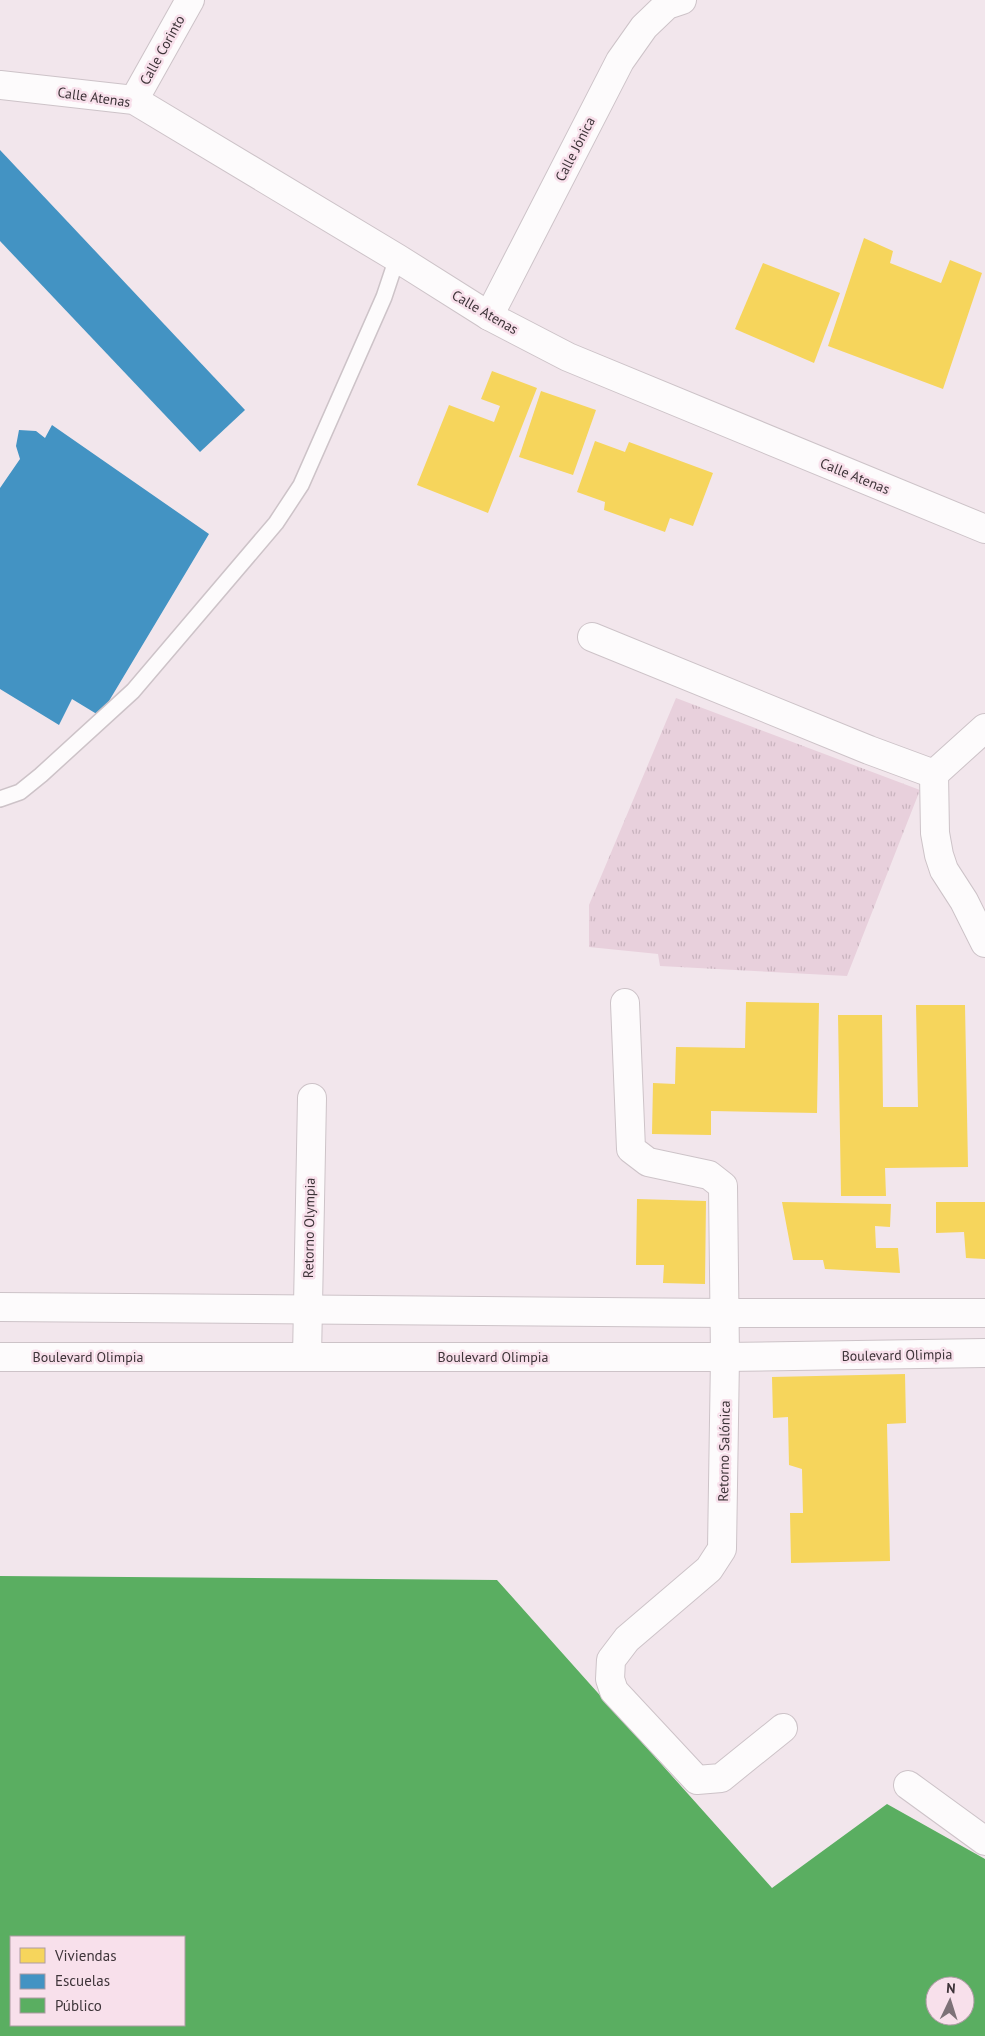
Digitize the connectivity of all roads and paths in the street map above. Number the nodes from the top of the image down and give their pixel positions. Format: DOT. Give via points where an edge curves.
graph roads {
  1 [pos="190,0"];
  2 [pos="682,0"];
  3 [pos="0,85"];
  4 [pos="134,100"];
  5 [pos="397,258"];
  6 [pos="489,316"];
  7 [pos="985,529"];
  8 [pos="592,637"];
  9 [pos="985,728"];
  10 [pos="934,774"];
  11 [pos="0,799"];
  12 [pos="985,943"];
  13 [pos="625,1003"];
  14 [pos="312,1098"];
  15 [pos="0,1307"];
  16 [pos="308,1309"];
  17 [pos="725,1313"];
  18 [pos="985,1313"];
  19 [pos="985,1353"];
  20 [pos="0,1357"];
  21 [pos="307,1357"];
  22 [pos="725,1357"];
  23 [pos="783,1728"];
  24 [pos="908,1785"];
  25 [pos="985,1841"];
  1 -- 4 [label="street, Calle Corinto"];
  2 -- 6 [label="street, Calle Jónica" via="667,5 644,27 620,62"];
  3 -- 4 [label="street, Calle Atenas"];
  4 -- 5 [label="street, Calle Atenas"];
  5 -- 6 [label="street, Calle Atenas"];
  5 -- 11 [label="lane" via="384,297 302,486 276,523 133,691 41,775 20,792"];
  6 -- 7 [label="street, Calle Atenas" via="568,357"];
  8 -- 10 [label="street"];
  9 -- 10 [label="street"];
  10 -- 12 [label="street" via="935,833 939,855 944,870"];
  13 -- 17 [label="street, Retorno Salónica" via="631,1149 648,1162 709,1175 723,1186"];
  14 -- 16 [label="street, Retorno Olympia"];
  15 -- 16 [label="street"];
  16 -- 17 [label="street"];
  16 -- 21 [label="street, Retorno Olympia"];
  17 -- 18 [label="street"];
  17 -- 22 [label="street, Retorno Salónica"];
  19 -- 22 [label="street, Boulevard Olimpia"];
  20 -- 21 [label="street, Boulevard Olimpia"];
  21 -- 22 [label="street, Boulevard Olimpia"];
  22 -- 23 [label="street, Retorno Salónica" via="722,1549 709,1569 627,1639 611,1660 610,1679 614,1691 697,1780 721,1778"];
  24 -- 25 [label="street"];
}
